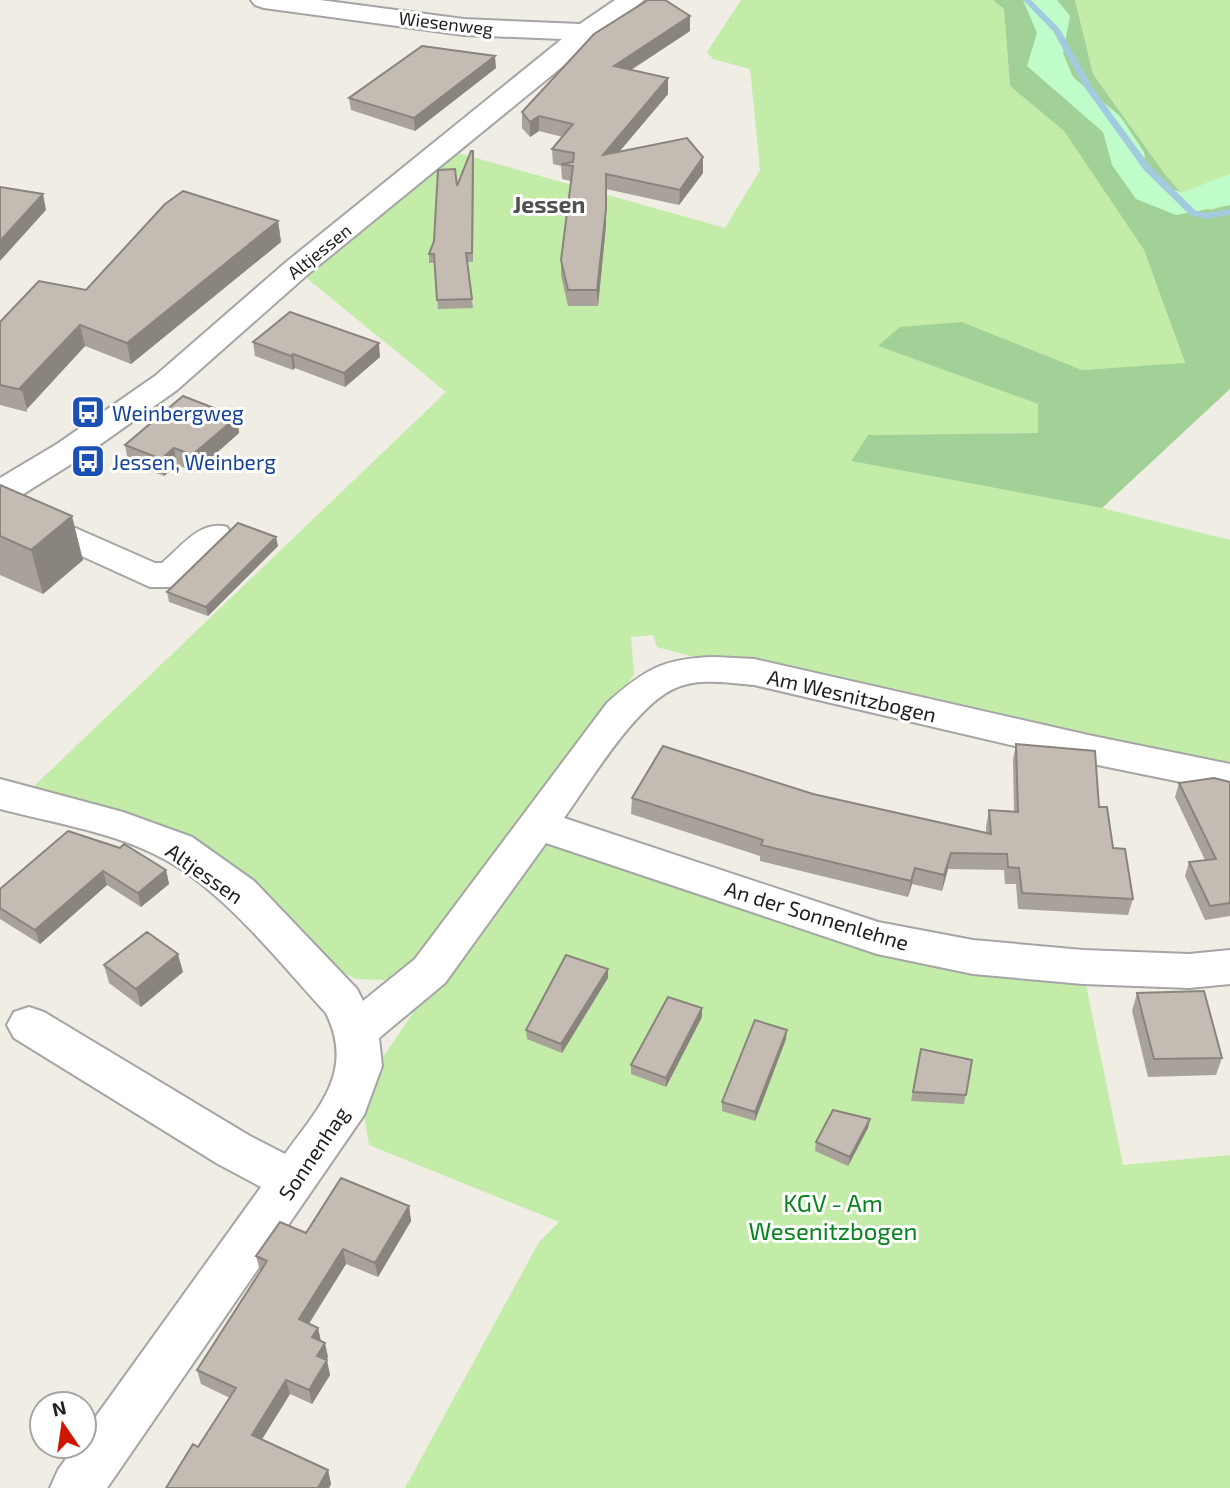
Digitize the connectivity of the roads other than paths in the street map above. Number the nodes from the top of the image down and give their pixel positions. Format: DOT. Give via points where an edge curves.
graph roads {
  1 [pos="264,0"];
  2 [pos="631,0"];
  3 [pos="586,32"];
  4 [pos="0,493"];
  5 [pos="0,503"];
  6 [pos="215,535"];
  7 [pos="1225,774"];
  8 [pos="0,794"];
  9 [pos="539,825"];
  10 [pos="1230,967"];
  11 [pos="29,1025"];
  12 [pos="357,1031"];
  13 [pos="294,1181"];
  14 [pos="76,1488"];
  1 -- 3 [label="street, Wiesenweg" via="474,28"];
  2 -- 3 [label="street, Altjessen"];
  3 -- 4 [label="street, Altjessen" via="296,269 166,383"];
  5 -- 6 [label="street" via="150,575 171,575"];
  7 -- 9 [label="street, Am Wesnitzbogen" via="1088,750 754,672 692,671 653,684 620,713"];
  8 -- 12 [label="street, Altjessen" via="123,827 178,848 239,892 342,1001"];
  9 -- 10 [label="street, An der Sonnenlehne" via="877,938 973,957 1083,967 1189,971"];
  9 -- 12 [label="street" via="430,971"];
  11 -- 13 [label="street" via="233,1150"];
  12 -- 13 [label="street, Sonnenhag" via="360,1066 348,1102"];
  13 -- 14 [label="street, Sonnenhag"];
}
